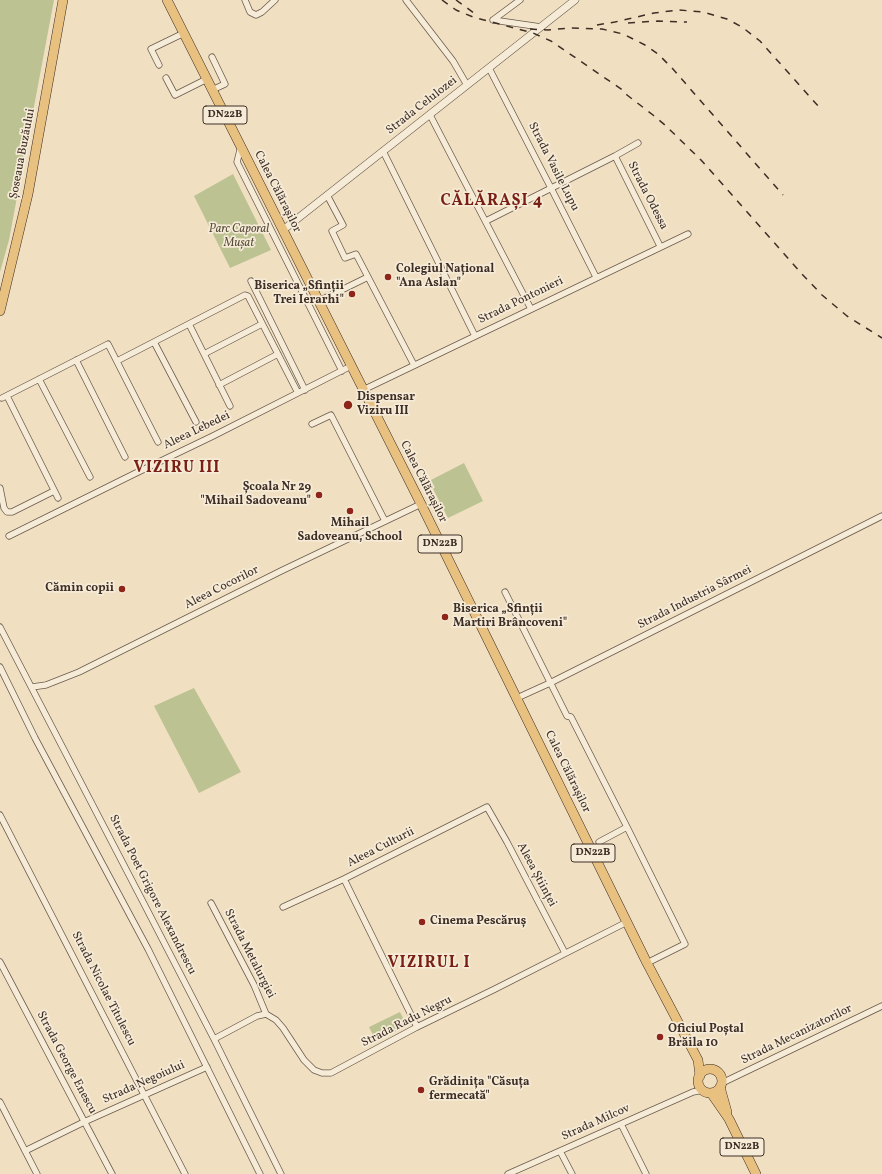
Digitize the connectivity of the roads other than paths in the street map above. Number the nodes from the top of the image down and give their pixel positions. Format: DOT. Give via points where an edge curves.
graph roads {
  1 [pos="63,0"];
  2 [pos="167,0"];
  3 [pos="244,0"];
  4 [pos="275,0"];
  5 [pos="406,0"];
  6 [pos="520,0"];
  7 [pos="575,0"];
  8 [pos="541,27"];
  9 [pos="184,33"];
  10 [pos="212,57"];
  11 [pos="159,65"];
  12 [pos="489,68"];
  13 [pos="166,78"];
  14 [pos="207,79"];
  15 [pos="467,85"];
  16 [pos="212,90"];
  17 [pos="430,115"];
  18 [pos="638,143"];
  19 [pos="241,146"];
  20 [pos="383,151"];
  21 [pos="615,156"];
  22 [pos="551,188"];
  23 [pos="327,195"];
  24 [pos="486,221"];
  25 [pos="283,230"];
  26 [pos="688,234"];
  27 [pos="660,246"];
  28 [pos="368,277"];
  29 [pos="596,277"];
  30 [pos="251,280"];
  31 [pos="319,301"];
  32 [pos="530,309"];
  33 [pos="0,311"];
  34 [pos="189,324"];
  35 [pos="262,324"];
  36 [pos="475,336"];
  37 [pos="154,342"];
  38 [pos="204,354"];
  39 [pos="278,354"];
  40 [pos="76,360"];
  41 [pos="117,361"];
  42 [pos="414,365"];
  43 [pos="351,366"];
  44 [pos="342,371"];
  45 [pos="40,379"];
  46 [pos="219,385"];
  47 [pos="305,390"];
  48 [pos="363,390"];
  49 [pos="298,393"];
  50 [pos="2,398"];
  51 [pos="230,406"];
  52 [pos="196,422"];
  53 [pos="312,424"];
  54 [pos="158,442"];
  55 [pos="125,457"];
  56 [pos="90,477"];
  57 [pos="0,488"];
  58 [pos="54,491"];
  59 [pos="58,498"];
  60 [pos="420,504"];
  61 [pos="882,516"];
  62 [pos="384,521"];
  63 [pos="8,536"];
  64 [pos="505,592"];
  65 [pos="0,627"];
  66 [pos="0,667"];
  67 [pos="550,683"];
  68 [pos="32,687"];
  69 [pos="517,698"];
  70 [pos="487,808"];
  71 [pos="0,815"];
  72 [pos="628,827"];
  73 [pos="599,842"];
  74 [pos="344,879"];
  75 [pos="211,904"];
  76 [pos="284,907"];
  77 [pos="627,922"];
  78 [pos="565,953"];
  79 [pos="0,962"];
  80 [pos="647,963"];
  81 [pos="882,1006"];
  82 [pos="266,1014"];
  83 [pos="417,1028"];
  84 [pos="214,1039"];
  85 [pos="698,1060"];
  86 [pos="207,1067"];
  87 [pos="711,1069"];
  88 [pos="721,1085"];
  89 [pos="703,1086"];
  90 [pos="144,1095"];
  91 [pos="0,1102"];
  92 [pos="729,1119"];
  93 [pos="84,1122"];
  94 [pos="621,1124"];
  95 [pos="25,1150"];
  96 [pos="560,1151"];
  97 [pos="37,1174"];
  98 [pos="112,1174"];
  99 [pos="185,1174"];
  100 [pos="260,1174"];
  101 [pos="281,1174"];
  102 [pos="508,1174"];
  103 [pos="572,1174"];
  104 [pos="646,1174"];
  105 [pos="756,1174"];
  1 -- 33 [label="main road, Șoseaua Buzăului" via="28,194"];
  2 -- 9 [label="main road, Calea Călărașilor / DN22B"];
  3 -- 4 [label="street" via="250,12 256,15"];
  5 -- 15 [label="street" via="453,61"];
  6 -- 8 [label="street" via="493,20"];
  7 -- 8 [label="street, Strada Celulozei"];
  8 -- 12 [label="street, Strada Celulozei"];
  9 -- 11 [label="street" via="150,49"];
  9 -- 14 [label="main road, Calea Călărașilor / DN22B"];
  10 -- 16 [label="street" via="225,84"];
  12 -- 15 [label="street, Strada Celulozei"];
  12 -- 22 [label="street, Strada Vasile Lupu"];
  13 -- 14 [label="street" via="175,95"];
  14 -- 16 [label="main road, Calea Călărașilor / DN22B"];
  15 -- 17 [label="street, Strada Celulozei"];
  16 -- 19 [label="main road, Calea Călărașilor / DN22B"];
  17 -- 20 [label="street, Strada Celulozei"];
  17 -- 24 [label="street"];
  18 -- 21 [label="street"];
  19 -- 25 [label="main road, Calea Călărașilor / DN22B"];
  19 -- 44 [label="street" via="237,162"];
  20 -- 23 [label="street, Strada Celulozei"];
  20 -- 36 [label="street"];
  21 -- 22 [label="street"];
  21 -- 27 [label="street, Strada Odessa"];
  22 -- 24 [label="street"];
  22 -- 29 [label="street, Strada Vasile Lupu"];
  23 -- 25 [label="street, Strada Celulozei"];
  23 -- 28 [label="street" via="343,225 332,231 345,258 356,254"];
  24 -- 32 [label="street"];
  25 -- 31 [label="main road, Calea Călărașilor / DN22B"];
  26 -- 27 [label="street, Strada Pontonieri"];
  27 -- 29 [label="street, Strada Pontonieri"];
  28 -- 31 [label="street"];
  28 -- 42 [label="street"];
  29 -- 32 [label="street, Strada Pontonieri"];
  30 -- 47 [label="street"];
  31 -- 43 [label="main road, Calea Călărașilor / DN22B"];
  32 -- 36 [label="street, Strada Pontonieri"];
  34 -- 35 [label="street" via="246,295"];
  34 -- 37 [label="street"];
  34 -- 38 [label="street"];
  35 -- 38 [label="street"];
  35 -- 39 [label="street"];
  36 -- 42 [label="street, Strada Pontonieri"];
  37 -- 41 [label="street"];
  37 -- 52 [label="street"];
  38 -- 46 [label="street"];
  39 -- 46 [label="street"];
  39 -- 49 [label="street"];
  40 -- 41 [label="street" via="108,344"];
  40 -- 45 [label="street"];
  40 -- 55 [label="street"];
  41 -- 54 [label="street"];
  42 -- 48 [label="street, Strada Pontonieri"];
  43 -- 44 [label="street, Aleea Lebedei"];
  43 -- 48 [label="main road, Calea Călărașilor / DN22B"];
  44 -- 47 [label="street, Aleea Lebedei"];
  45 -- 50 [label="street"];
  45 -- 56 [label="street"];
  46 -- 51 [label="street"];
  47 -- 49 [label="street, Aleea Lebedei"];
  48 -- 60 [label="main road, Calea Călărașilor / DN22B"];
  49 -- 63 [label="street, Aleea Lebedei"];
  50 -- 58 [label="street"];
  53 -- 62 [label="street" via="331,414"];
  57 -- 58 [label="street" via="7,512"];
  58 -- 59 [label="street"];
  60 -- 62 [label="street, Aleea Cocorilor"];
  60 -- 69 [label="main road, Calea Călărașilor / DN22B"];
  61 -- 67 [label="street, Strada Industria Sârmei"];
  62 -- 68 [label="street, Aleea Cocorilor" via="79,672 46,685"];
  64 -- 67 [label="street"];
  65 -- 68 [label="street, Strada Poet Grigore Alexandrescu"];
  66 -- 86 [label="street"];
  67 -- 69 [label="street, Strada Industria Sârmei"];
  67 -- 72 [label="street" via="567,716 571,717"];
  68 -- 84 [label="street, Strada Poet Grigore Alexandrescu"];
  69 -- 77 [label="main road, Calea Călărașilor / DN22B"];
  70 -- 74 [label="street, Aleea Culturii"];
  70 -- 78 [label="street, Aleea Științei"];
  71 -- 90 [label="street, Strada Nicolae Titulescu"];
  72 -- 73 [label="street"];
  72 -- 80 [label="street" via="685,944"];
  74 -- 76 [label="street, Aleea Culturii"];
  74 -- 83 [label="street"];
  75 -- 82 [label="street, Strada Metalurgiei" via="254,985"];
  77 -- 78 [label="street, Strada Radu Negru"];
  77 -- 80 [label="main road, Calea Călărașilor / DN22B"];
  78 -- 83 [label="street, Strada Radu Negru"];
  79 -- 93 [label="street, Strada George Enescu"];
  80 -- 85 [label="main road, Calea Călărașilor / DN22B"];
  81 -- 88 [label="street, Strada Mecanizatorilor"];
  82 -- 83 [label="street, Strada Radu Negru" via="283,1028 309,1065 322,1073 339,1070"];
  82 -- 84 [label="street" via="257,1016"];
  84 -- 101 [label="street, Strada Poet Grigore Alexandrescu"];
  85 -- 87 [label="main road, Calea Călărașilor / DN22B"];
  85 -- 89 [label="main road, Calea Călărașilor / DN22B"];
  86 -- 90 [label="street, Strada Negoiului"];
  86 -- 100 [label="street"];
  87 -- 88 [label="main road, DN22B" via="720,1074"];
  87 -- 89 [label="main road" via="705,1071"];
  88 -- 89 [label="main road" via="715,1092"];
  88 -- 92 [label="main road, Calea Călărașilor / DN22B"];
  89 -- 92 [label="main road, Calea Călărașilor / DN22B"];
  89 -- 94 [label="street, Strada Milcov"];
  90 -- 93 [label="street, Strada Negoiului"];
  90 -- 99 [label="street, Strada Nicolae Titulescu"];
  91 -- 95 [label="street"];
  92 -- 105 [label="main road, Calea Călărașilor / DN22B"];
  93 -- 95 [label="street, Strada Negoiului"];
  93 -- 98 [label="street, Strada George Enescu"];
  94 -- 96 [label="street, Strada Milcov"];
  94 -- 104 [label="street"];
  95 -- 97 [label="street"];
  96 -- 102 [label="street, Strada Milcov"];
  96 -- 103 [label="street"];
}
